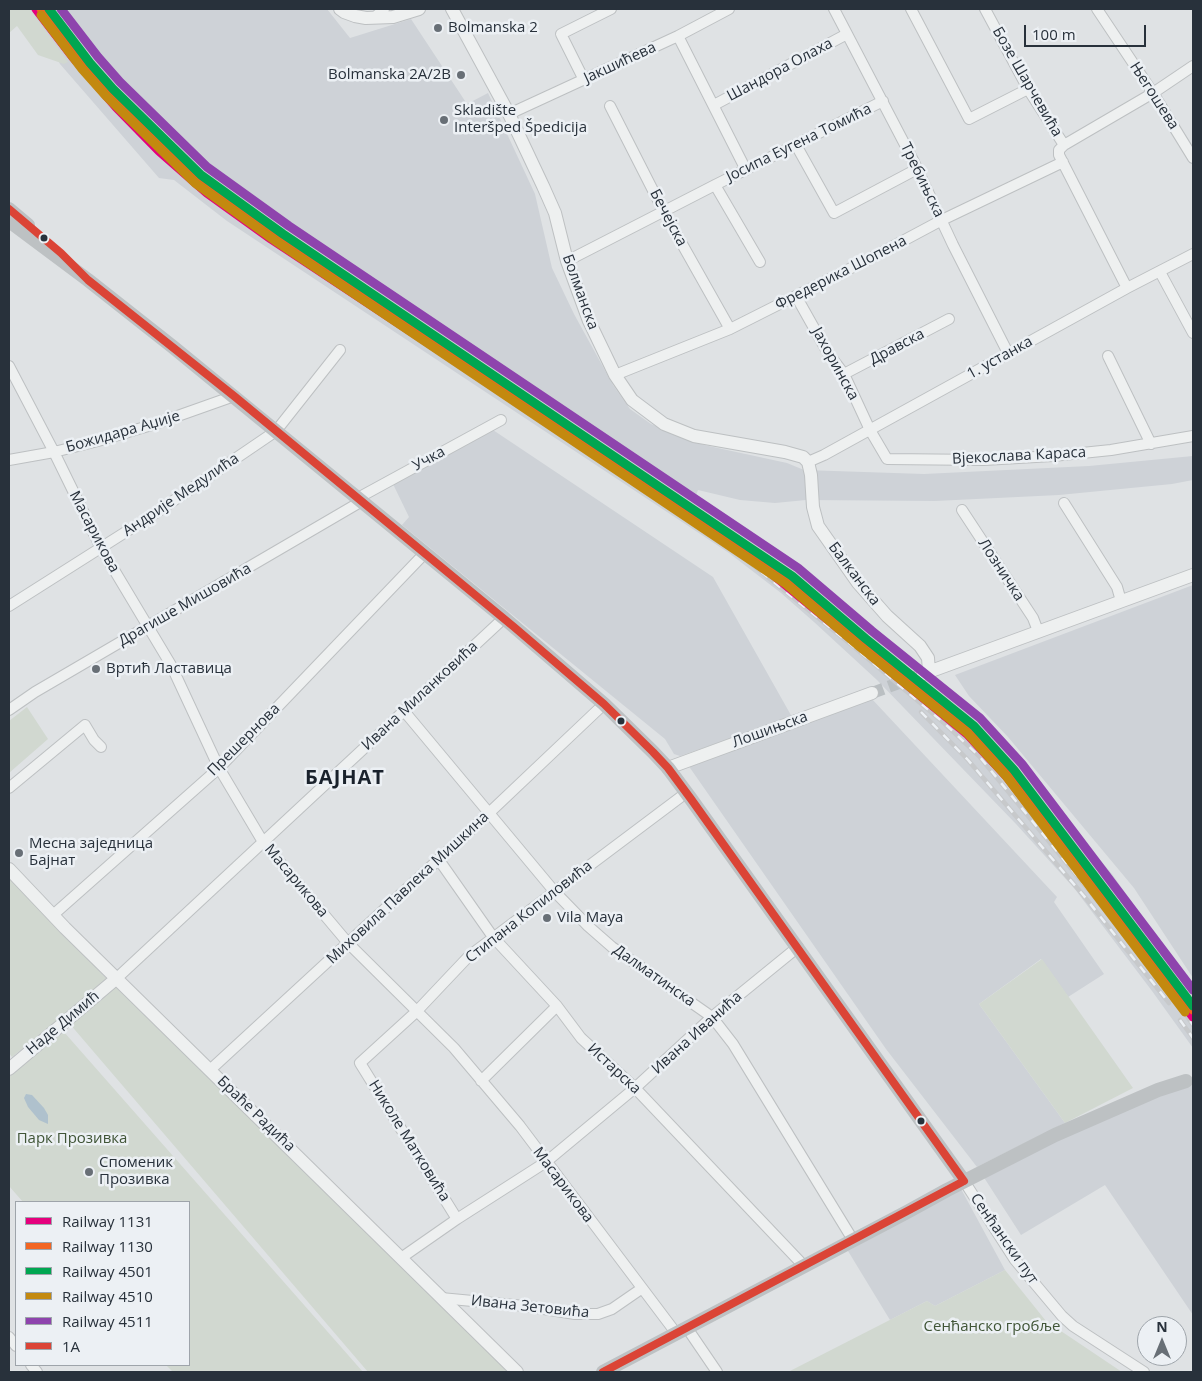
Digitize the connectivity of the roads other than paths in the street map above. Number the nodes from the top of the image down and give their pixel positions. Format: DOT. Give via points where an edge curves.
graph roads {
  1 [pos="340,9"];
  2 [pos="419,9"];
  3 [pos="452,9"];
  4 [pos="611,9"];
  5 [pos="729,9"];
  6 [pos="834,9"];
  7 [pos="912,9"];
  8 [pos="986,9"];
  9 [pos="1097,9"];
  10 [pos="371,13"];
  11 [pos="847,34"];
  12 [pos="678,36"];
  13 [pos="1193,66"];
  14 [pos="584,80"];
  15 [pos="1028,89"];
  16 [pos="1153,93"];
  17 [pos="883,102"];
  18 [pos="714,105"];
  19 [pos="610,106"];
  20 [pos="509,114"];
  21 [pos="796,145"];
  22 [pos="1064,145"];
  23 [pos="1193,158"];
  24 [pos="1063,162"];
  25 [pos="917,169"];
  26 [pos="746,170"];
  27 [pos="715,185"];
  28 [pos="9,209"];
  29 [pos="664,212"];
  30 [pos="942,220"];
  31 [pos="9,221"];
  32 [pos="1193,254"];
  33 [pos="567,261"];
  34 [pos="760,262"];
  35 [pos="1160,272"];
  36 [pos="88,280"];
  37 [pos="1127,288"];
  38 [pos="796,296"];
  39 [pos="949,319"];
  40 [pos="730,329"];
  41 [pos="1193,333"];
  42 [pos="340,350"];
  43 [pos="1008,353"];
  44 [pos="1108,356"];
  45 [pos="9,366"];
  46 [pos="615,374"];
  47 [pos="844,374"];
  48 [pos="234,396"];
  49 [pos="500,420"];
  50 [pos="870,430"];
  51 [pos="276,431"];
  52 [pos="1193,436"];
  53 [pos="1151,444"];
  54 [pos="54,452"];
  55 [pos="887,459"];
  56 [pos="9,460"];
  57 [pos="808,462"];
  58 [pos="360,500"];
  59 [pos="1064,503"];
  60 [pos="962,510"];
  61 [pos="101,548"];
  62 [pos="424,553"];
  63 [pos="1193,575"];
  64 [pos="1121,602"];
  65 [pos="9,606"];
  66 [pos="504,618"];
  67 [pos="147,626"];
  68 [pos="1038,631"];
  69 [pos="872,693"];
  70 [pos="604,704"];
  71 [pos="9,710"];
  72 [pos="404,711"];
  73 [pos="101,747"];
  74 [pos="219,768"];
  75 [pos="668,768"];
  76 [pos="9,788"];
  77 [pos="686,793"];
  78 [pos="489,814"];
  79 [pos="263,842"];
  80 [pos="439,860"];
  81 [pos="9,869"];
  82 [pos="554,891"];
  83 [pos="53,916"];
  84 [pos="493,937"];
  85 [pos="348,943"];
  86 [pos="798,947"];
  87 [pos="117,978"];
  88 [pos="557,1006"];
  89 [pos="416,1012"];
  90 [pos="712,1017"];
  91 [pos="360,1063"];
  92 [pos="9,1069"];
  93 [pos="210,1070"];
  94 [pos="481,1080"];
  95 [pos="1186,1081"];
  96 [pos="635,1088"];
  97 [pos="546,1162"];
  98 [pos="964,1181"];
  99 [pos="457,1219"];
  100 [pos="854,1240"];
  101 [pos="401,1258"];
  102 [pos="804,1266"];
  103 [pos="641,1289"];
  104 [pos="441,1298"];
  105 [pos="681,1331"];
  106 [pos="503,1359"];
  107 [pos="509,1372"];
  108 [pos="517,1372"];
  109 [pos="604,1372"];
  110 [pos="717,1372"];
  111 [pos="1144,1372"];
  1 -- 10 [label="street" via="349,14"];
  2 -- 10 [label="street" via="394,17"];
  3 -- 20 [label="street, Болманска"];
  4 -- 14 [label="street" via="561,34"];
  5 -- 12 [label="street, Јакшићева"];
  6 -- 11 [label="street, Требињска"];
  7 -- 15 [label="street" via="969,119"];
  8 -- 15 [label="street, Бозе Шарчевића"];
  9 -- 16 [label="street, Његошева"];
  11 -- 17 [label="street, Требињска"];
  11 -- 18 [label="street, Шандора Олаха"];
  12 -- 14 [label="street, Јакшићева"];
  12 -- 18 [label="street"];
  13 -- 16 [label="street"];
  14 -- 20 [label="street, Јакшићева"];
  15 -- 22 [label="street, Бозе Шарчевића"];
  16 -- 22 [label="street"];
  16 -- 23 [label="street, Његошева"];
  17 -- 21 [label="street, Јосипа Еугена Томића"];
  17 -- 25 [label="street, Требињска"];
  18 -- 26 [label="street"];
  19 -- 29 [label="street, Бечејска"];
  20 -- 33 [label="street, Болманска" via="555,213"];
  21 -- 25 [label="street" via="834,213"];
  21 -- 26 [label="street, Јосипа Еугена Томића"];
  22 -- 24 [label="street, Бозе Шарчевића" via="1059,150"];
  24 -- 30 [label="street, Фредерика Шопена"];
  24 -- 37 [label="street"];
  25 -- 30 [label="street, Требињска"];
  26 -- 27 [label="street, Јосипа Еугена Томића"];
  27 -- 29 [label="street, Јосипа Еугена Томића"];
  27 -- 34 [label="street, Јосипа Еугена Томића"];
  28 -- 36 [label="main road, Сенћански пут"];
  29 -- 33 [label="street, Јосипа Еугена Томића"];
  29 -- 40 [label="street, Бечејска"];
  30 -- 38 [label="street, Фредерика Шопена"];
  30 -- 43 [label="street, Требињска"];
  31 -- 36 [label="main road, Сенћански пут"];
  32 -- 35 [label="street, 1. устанка"];
  33 -- 46 [label="street, Болманска" via="589,320"];
  35 -- 37 [label="street, 1. устанка"];
  35 -- 41 [label="street"];
  36 -- 48 [label="main road, Сенћански пут"];
  37 -- 43 [label="street, 1. устанка"];
  38 -- 40 [label="street, Фредерика Шопена"];
  38 -- 47 [label="street, Јахоринска" via="828,353"];
  39 -- 47 [label="street, Дравска"];
  40 -- 46 [label="street, Фредерика Шопена"];
  42 -- 51 [label="street, Андрије Медулића"];
  43 -- 50 [label="street, 1. устанка"];
  44 -- 53 [label="street"];
  45 -- 54 [label="street, Масарикова"];
  46 -- 57 [label="street, Болманска" via="632,400 664,424 694,436 796,454"];
  47 -- 50 [label="street, Јахоринска"];
  48 -- 51 [label="main road, Сенћански пут"];
  48 -- 54 [label="street, Божидара Аџије" via="155,424"];
  49 -- 58 [label="street, Учка"];
  50 -- 55 [label="street, Јахоринска"];
  50 -- 57 [label="street, 1. устанка"];
  51 -- 58 [label="main road, Сенћански пут"];
  51 -- 61 [label="street, Андрије Медулића"];
  52 -- 53 [label="street, Вјекослава Караса"];
  53 -- 55 [label="street, Вјекослава Караса" via="984,460"];
  54 -- 56 [label="street, Божидара Аџије"];
  54 -- 61 [label="street, Масарикова"];
  57 -- 68 [label="street, Балканска" via="818,526 858,583 920,646 928,658 926,672"];
  58 -- 62 [label="main road, Сенћански пут"];
  58 -- 67 [label="street, Драгише Мишовића"];
  59 -- 64 [label="street" via="1117,587"];
  60 -- 68 [label="street, Лозничка" via="1033,618"];
  61 -- 65 [label="street, Андрије Медулића"];
  61 -- 67 [label="street, Масарикова"];
  62 -- 66 [label="main road, Сенћански пут"];
  62 -- 74 [label="street, Прешернова"];
  63 -- 64 [label="street"];
  64 -- 68 [label="street"];
  66 -- 70 [label="main road, Сенћански пут"];
  66 -- 72 [label="street, Ивана Миланковића"];
  67 -- 71 [label="street, Драгише Мишовића"];
  67 -- 74 [label="street, Масарикова" via="175,673"];
  69 -- 75 [label="street, Лошињска"];
  70 -- 75 [label="main road, Сенћански пут"];
  70 -- 78 [label="street, Миховила Павлека Мишкина"];
  72 -- 78 [label="street, Далматинска"];
  72 -- 79 [label="street, Ивана Миланковића"];
  73 -- 76 [label="street" via="85,725"];
  74 -- 79 [label="street, Масарикова"];
  74 -- 83 [label="street, Прешернова"];
  75 -- 77 [label="main road, Сенћански пут"];
  77 -- 82 [label="street, Стипана Копиловића"];
  77 -- 86 [label="main road, Сенћански пут"];
  78 -- 80 [label="street, Миховила Павлека Мишкина"];
  78 -- 82 [label="street, Далматинска"];
  79 -- 85 [label="street, Масарикова"];
  79 -- 87 [label="street, Ивана Миланковића"];
  80 -- 84 [label="street, Истарска"];
  80 -- 85 [label="street, Миховила Павлека Мишкина"];
  81 -- 83 [label="street, Браће Радића"];
  82 -- 84 [label="street, Стипана Копиловића"];
  82 -- 90 [label="street, Далматинска" via="612,947"];
  83 -- 87 [label="street, Браће Радића"];
  84 -- 88 [label="street, Истарска"];
  84 -- 89 [label="street, Стипана Копиловића" via="469,956"];
  85 -- 89 [label="street, Масарикова"];
  85 -- 93 [label="street, Миховила Павлека Мишкина"];
  86 -- 90 [label="street, Ивана Иванића"];
  86 -- 98 [label="main road, Сенћански пут"];
  87 -- 92 [label="street, Наде Димић"];
  87 -- 93 [label="street, Браће Радића"];
  88 -- 94 [label="street"];
  88 -- 96 [label="street, Истарска" via="582,1038"];
  89 -- 91 [label="street, Стипана Копиловића"];
  89 -- 94 [label="street, Масарикова" via="454,1048"];
  90 -- 96 [label="street, Ивана Иванића"];
  90 -- 100 [label="street, Далматинска" via="733,1044"];
  91 -- 99 [label="street, Николе Матковића"];
  93 -- 101 [label="street, Браће Радића"];
  94 -- 97 [label="street, Масарикова"];
  95 -- 98 [label="main road" via="1064,1131"];
  96 -- 97 [label="street, Ивана Иванића"];
  96 -- 102 [label="street, Истарска"];
  97 -- 99 [label="street, Ивана Иванића"];
  97 -- 103 [label="street, Масарикова"];
  98 -- 100 [label="main road"];
  98 -- 111 [label="street, Сенћански пут" via="1015,1260 1062,1316"];
  99 -- 101 [label="street, Ивана Иванића"];
  100 -- 102 [label="main road"];
  101 -- 104 [label="street, Браће Радића"];
  102 -- 105 [label="main road"];
  103 -- 104 [label="street, Ивана Зетовића" via="612,1309 598,1314"];
  103 -- 105 [label="street, Масарикова"];
  104 -- 106 [label="street, Браће Радића"];
  105 -- 109 [label="main road"];
  105 -- 110 [label="street, Масарикова"];
  106 -- 107 [label="street, Браће Радића"];
  106 -- 108 [label="street, Браће Радића"];
}
